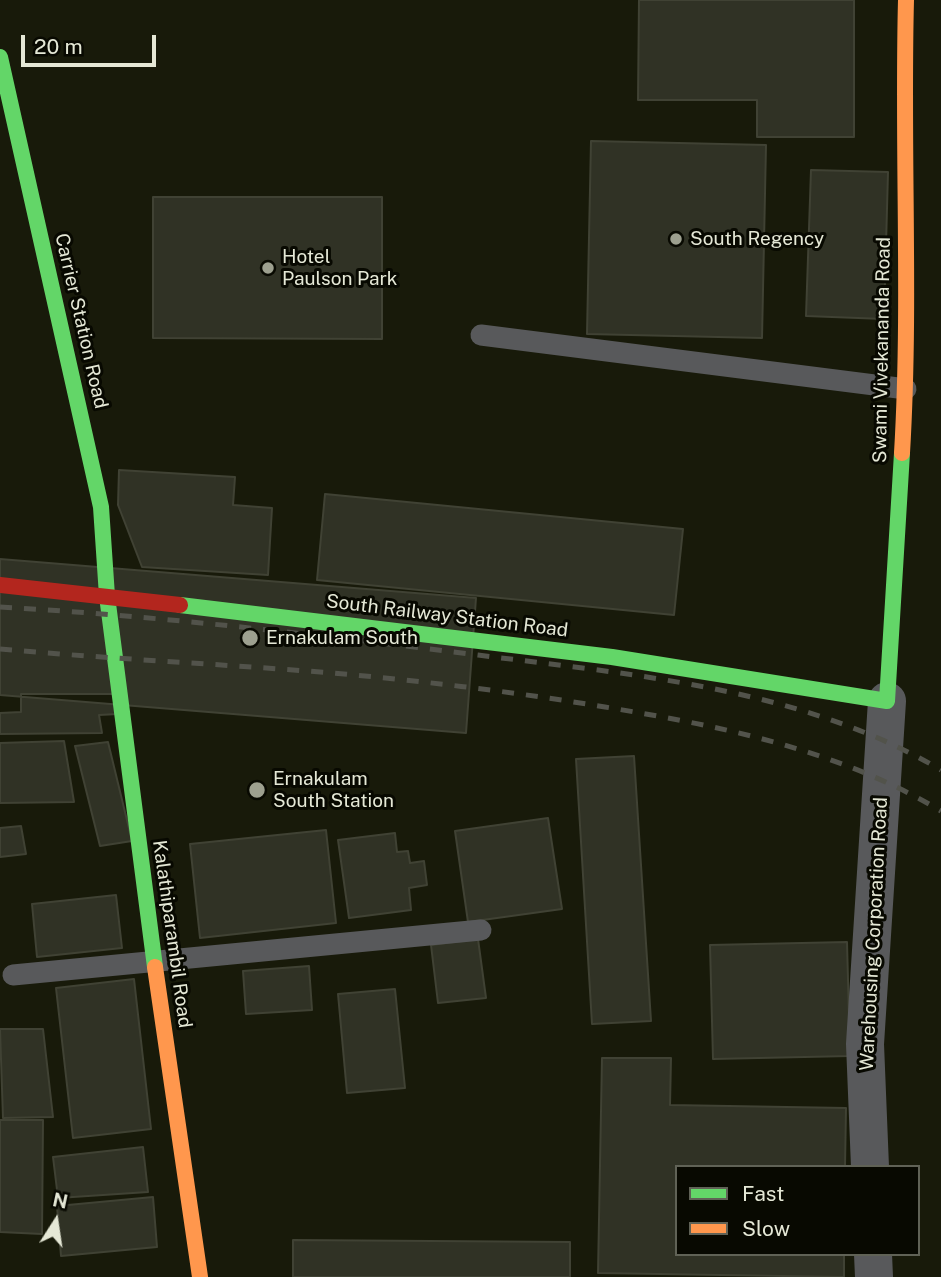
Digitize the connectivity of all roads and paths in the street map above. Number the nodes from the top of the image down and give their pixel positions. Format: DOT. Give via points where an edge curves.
graph roads {
  1 [pos="906,0"];
  2 [pos="0,57"];
  3 [pos="481,335"];
  4 [pos="906,389"];
  5 [pos="0,585"];
  6 [pos="107,596"];
  7 [pos="887,701"];
  8 [pos="481,930"];
  9 [pos="154,962"];
  10 [pos="13,975"];
  11 [pos="870,1165"];
  12 [pos="873,1256"];
  13 [pos="200,1277"];
  14 [pos="874,1277"];
  1 -- 4 [label="street, Swami Vivekananda Road"];
  2 -- 6 [label="street, Carrier Station Road" via="101,507"];
  3 -- 4 [label="lane"];
  4 -- 7 [label="street, Swami Vivekananda Road"];
  5 -- 6 [label="street, South Railway Station Road"];
  6 -- 7 [label="street, South Railway Station Road" via="612,657"];
  6 -- 9 [label="street, Kalathiparambil Road"];
  7 -- 11 [label="street, Warehousing Corporation Road" via="865,1044"];
  8 -- 9 [label="lane"];
  9 -- 10 [label="lane"];
  9 -- 13 [label="street, Kalathiparambil Road"];
  12 -- 14 [label="street"];
}
